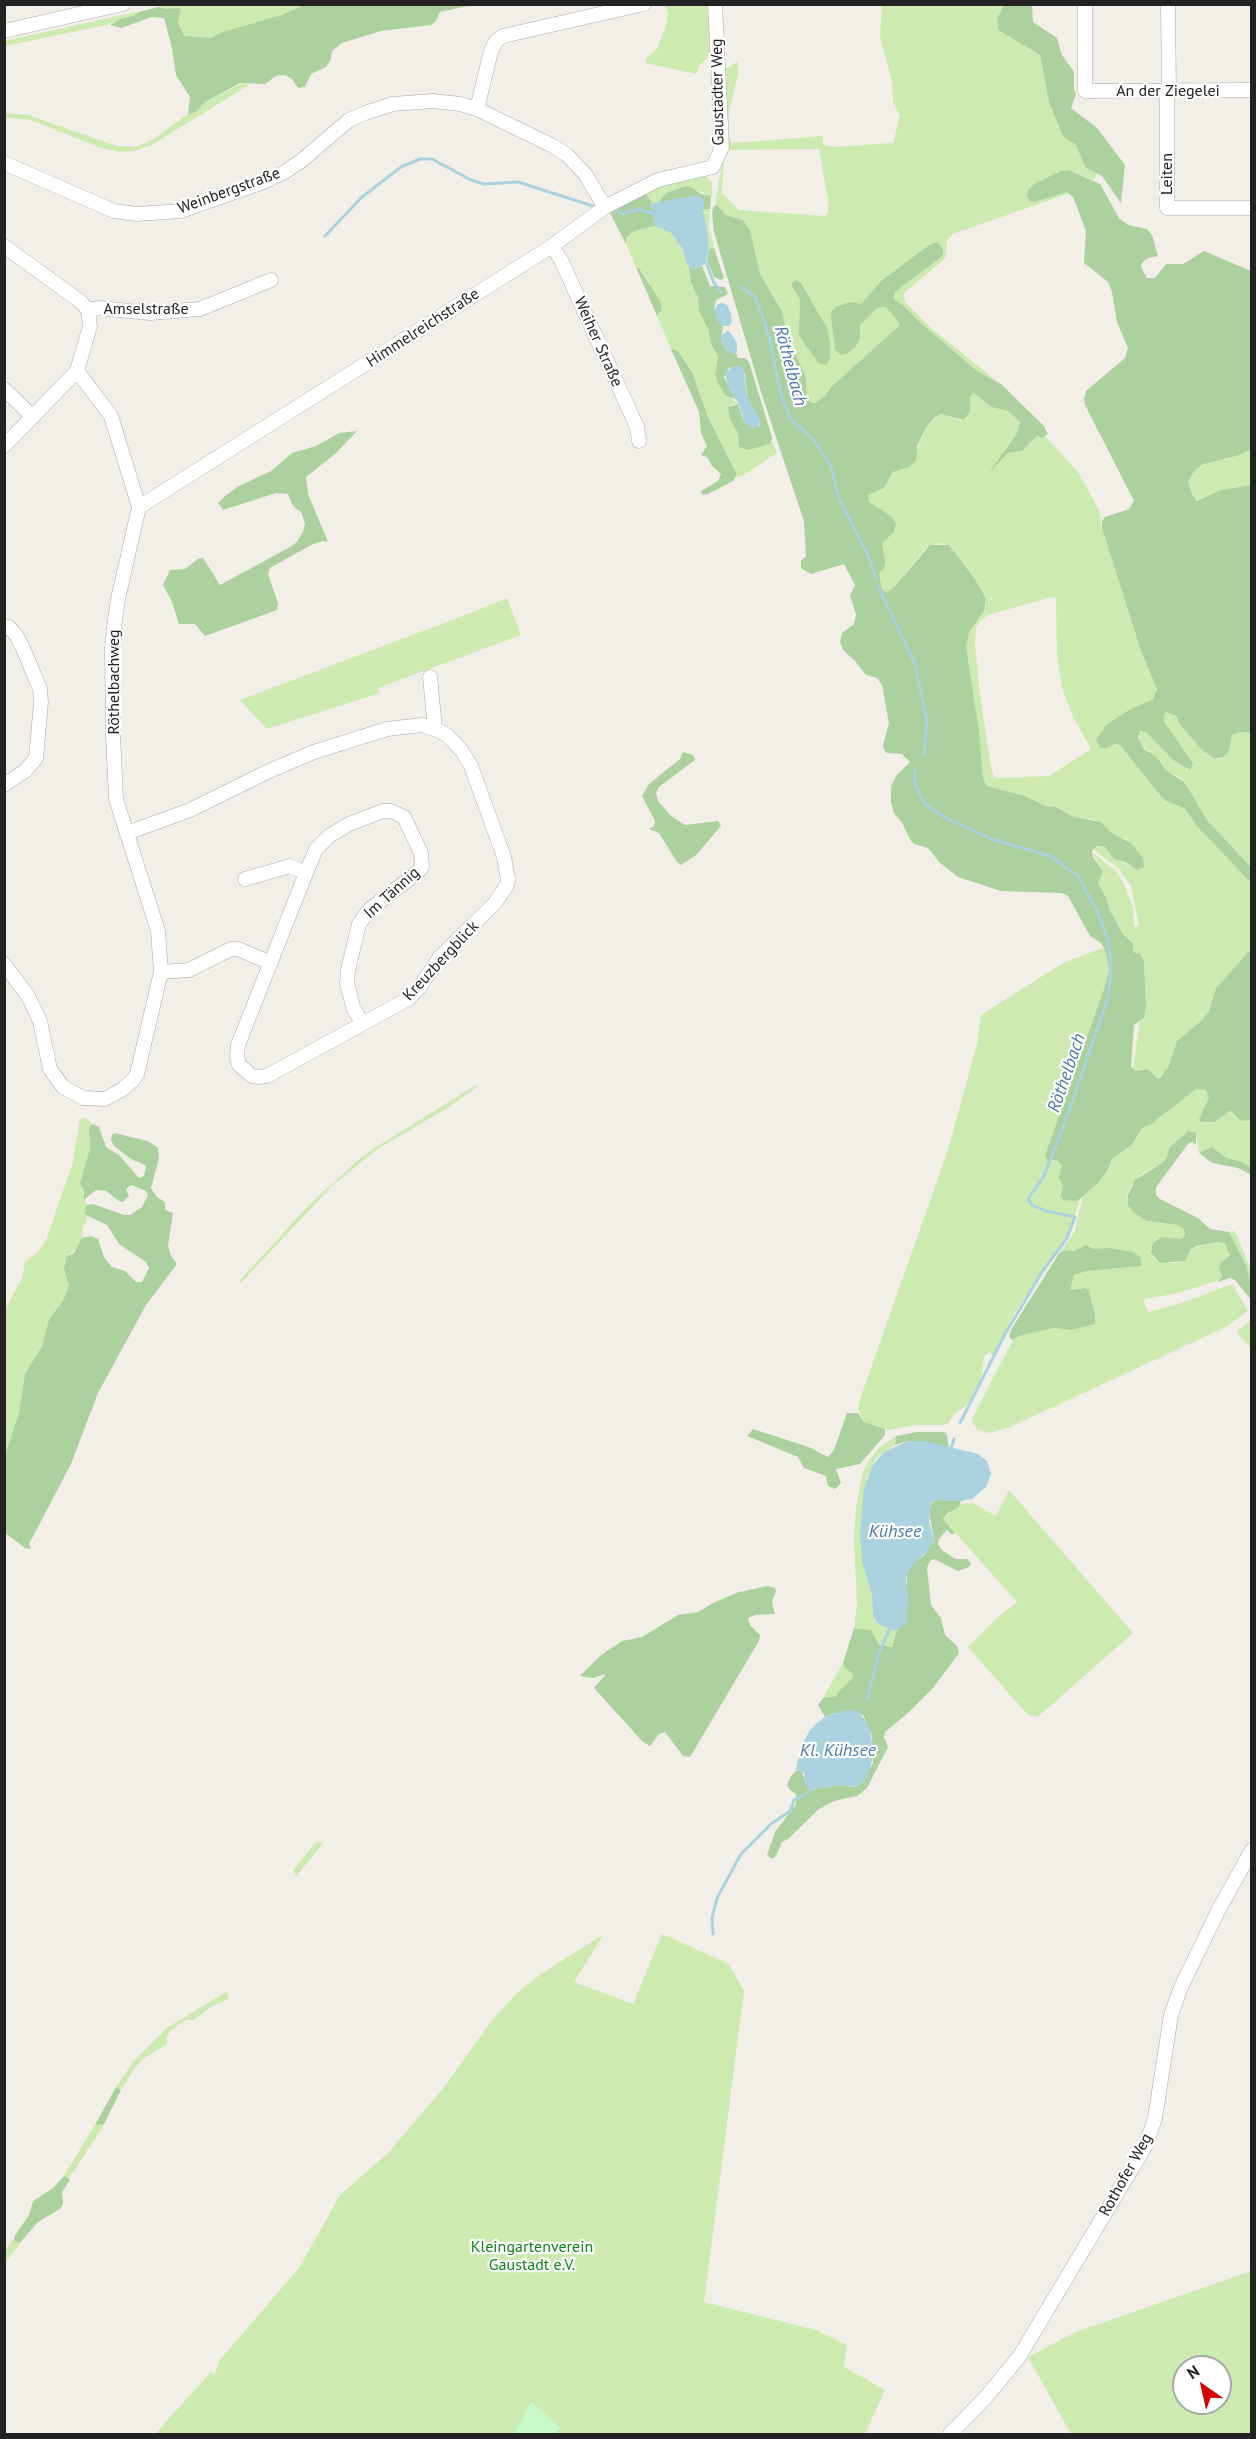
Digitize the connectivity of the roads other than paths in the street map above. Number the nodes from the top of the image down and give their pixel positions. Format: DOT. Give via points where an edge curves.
graph roads {
  1 [pos="123,4"];
  2 [pos="644,4"];
  3 [pos="1085,4"];
  4 [pos="1168,4"];
  5 [pos="716,10"];
  6 [pos="4,31"];
  7 [pos="1251,90"];
  8 [pos="1168,91"];
  9 [pos="477,109"];
  10 [pos="4,163"];
  11 [pos="713,167"];
  12 [pos="605,207"];
  13 [pos="1251,208"];
  14 [pos="4,246"];
  15 [pos="552,246"];
  16 [pos="271,280"];
  17 [pos="88,310"];
  18 [pos="77,371"];
  19 [pos="4,389"];
  20 [pos="33,417"];
  21 [pos="639,441"];
  22 [pos="4,446"];
  23 [pos="139,507"];
  24 [pos="4,626"];
  25 [pos="430,677"];
  26 [pos="435,729"];
  27 [pos="4,785"];
  28 [pos="126,833"];
  29 [pos="306,873"];
  30 [pos="245,879"];
  31 [pos="271,963"];
  32 [pos="4,964"];
  33 [pos="161,972"];
  34 [pos="362,1023"];
  35 [pos="1251,1850"];
  36 [pos="950,2434"];
  1 -- 6 [label="street"];
  2 -- 9 [label="street" via="502,36 491,51"];
  3 -- 8 [label="street, An der Ziegelei" via="1085,91"];
  4 -- 8 [label="street"];
  5 -- 11 [label="street, Gaustadter Weg" via="722,147"];
  7 -- 8 [label="street, An der Ziegelei"];
  8 -- 13 [label="street, Leiten" via="1167,208"];
  9 -- 10 [label="street, Weinbergstraße" via="460,104 413,102 365,112 349,120 283,173 190,208 159,213 114,211"];
  9 -- 12 [label="street, Weinbergstraße" via="567,155 585,174"];
  11 -- 12 [label="street, Himmelreichstraße" via="658,180"];
  12 -- 15 [label="street, Himmelreichstraße"];
  14 -- 17 [label="street, Amselstraße"];
  15 -- 21 [label="street, Weiher Straße" via="637,427"];
  15 -- 23 [label="street, Himmelreichstraße"];
  16 -- 17 [label="street, Amselstraße" via="200,309"];
  17 -- 18 [label="street, Amselstraße" via="90,326"];
  18 -- 20 [label="street"];
  18 -- 23 [label="street, Röthelbachweg" via="111,416"];
  19 -- 20 [label="street"];
  20 -- 22 [label="street"];
  23 -- 28 [label="street, Röthelbachweg" via="118,599 112,649 116,799"];
  24 -- 27 [label="street" via="9,627 22,646 40,689 41,702 36,759"];
  25 -- 26 [label="street"];
  26 -- 28 [label="street" via="422,725 387,729 336,744 190,810"];
  26 -- 34 [label="street, Kreuzbergblick" via="454,742 471,766 504,857 507,885 495,903 440,957 413,994 398,1006"];
  28 -- 33 [label="street, Röthelbachweg" via="158,931"];
  29 -- 30 [label="street" via="290,866"];
  29 -- 31 [label="street, Im Tännig"];
  29 -- 34 [label="street, Im Tännig" via="316,849 329,836 383,811 404,818 421,853 422,867 417,873 370,909 359,924 348,984 353,1007"];
  31 -- 33 [label="street" via="231,949 189,970"];
  31 -- 34 [label="street, Kreuzbergblick" via="238,1045 238,1062 246,1072 267,1076"];
  32 -- 33 [label="street, Röthelbachweg" via="28,996 40,1021 47,1059 56,1078 72,1094 84,1098 105,1099 123,1089 137,1074"];
  35 -- 36 [label="street, Rothofer Weg" via="1181,1987 1171,2015 1155,2118 1146,2145 1019,2357"];
}
